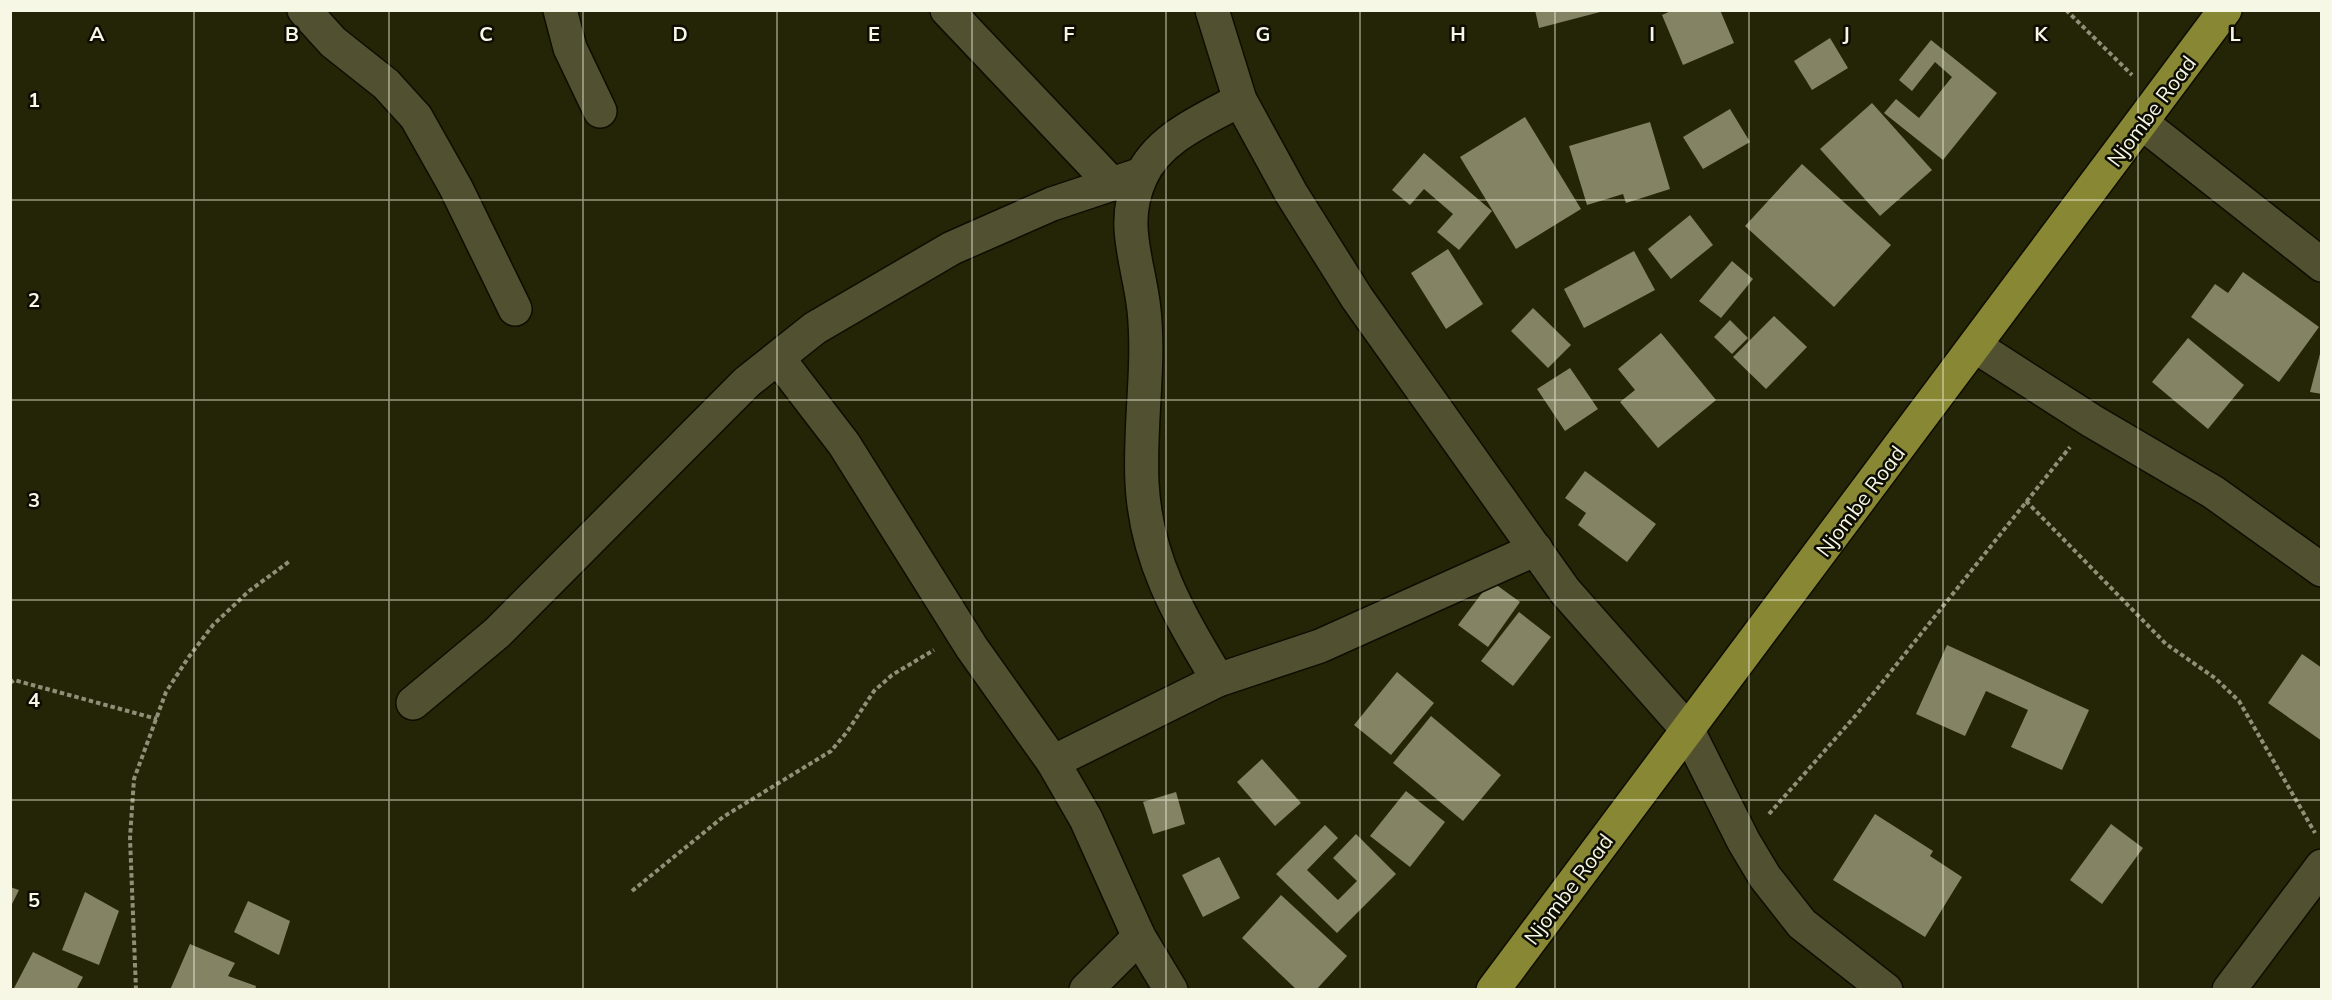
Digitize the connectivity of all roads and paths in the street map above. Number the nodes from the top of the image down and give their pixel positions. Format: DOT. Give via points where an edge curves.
graph roads {
  1 [pos="304,10"];
  2 [pos="560,10"];
  3 [pos="947,10"];
  4 [pos="1212,10"];
  5 [pos="2066,10"];
  6 [pos="2225,10"];
  7 [pos="1240,100"];
  8 [pos="600,111"];
  9 [pos="2150,112"];
  10 [pos="1127,179"];
  11 [pos="2322,265"];
  12 [pos="515,309"];
  13 [pos="1975,346"];
  14 [pos="778,358"];
  15 [pos="2092,420"];
  16 [pos="2026,501"];
  17 [pos="1536,549"];
  18 [pos="290,561"];
  19 [pos="2322,570"];
  20 [pos="963,633"];
  21 [pos="1218,680"];
  22 [pos="10,683"];
  23 [pos="414,703"];
  24 [pos="157,719"];
  25 [pos="1687,729"];
  26 [pos="1053,762"];
  27 [pos="2316,834"];
  28 [pos="1744,842"];
  29 [pos="2322,866"];
  30 [pos="632,891"];
  31 [pos="1139,937"];
  32 [pos="136,990"];
  33 [pos="1086,990"];
  34 [pos="1171,990"];
  35 [pos="1493,990"];
  36 [pos="1886,990"];
  37 [pos="2229,990"];
  1 -- 12 [label="street" via="333,42 386,84 416,117 456,188"];
  2 -- 8 [label="street" via="570,48"];
  3 -- 10 [label="street"];
  4 -- 7 [label="street"];
  5 -- 9 [label="path"];
  6 -- 9 [label="highway, Njombe Road"];
  7 -- 10 [label="street" via="1166,144"];
  7 -- 17 [label="street" via="1291,193 1357,298"];
  9 -- 11 [label="street"];
  9 -- 13 [label="highway, Njombe Road"];
  10 -- 14 [label="street" via="1052,204 952,248 815,328"];
  10 -- 21 [label="street" via="1130,229 1144,311 1142,483 1146,519 1156,564 1174,606"];
  13 -- 15 [label="street"];
  13 -- 25 [label="highway, Njombe Road"];
  14 -- 20 [label="street" via="844,444"];
  14 -- 23 [label="street" via="747,382 497,633"];
  15 -- 16 [label="path"];
  15 -- 19 [label="street" via="2213,492"];
  16 -- 27 [label="path" via="2166,644 2215,678 2239,701"];
  16 -- 28 [label="path" via="1857,714"];
  17 -- 21 [label="street" via="1320,646"];
  17 -- 25 [label="street" via="1565,591"];
  18 -- 24 [label="path" via="249,591 213,625 166,692"];
  20 -- 26 [label="street"];
  20 -- 30 [label="path" via="892,675 874,691 831,751 723,817"];
  21 -- 26 [label="street"];
  22 -- 24 [label="path" via="14,680"];
  24 -- 32 [label="path" via="134,779 130,838"];
  25 -- 28 [label="street"];
  25 -- 35 [label="highway, Njombe Road"];
  26 -- 31 [label="street" via="1086,819"];
  28 -- 36 [label="street" via="1765,877 1802,924"];
  29 -- 37 [label="street"];
  31 -- 33 [label="street"];
  31 -- 34 [label="street"];
}
